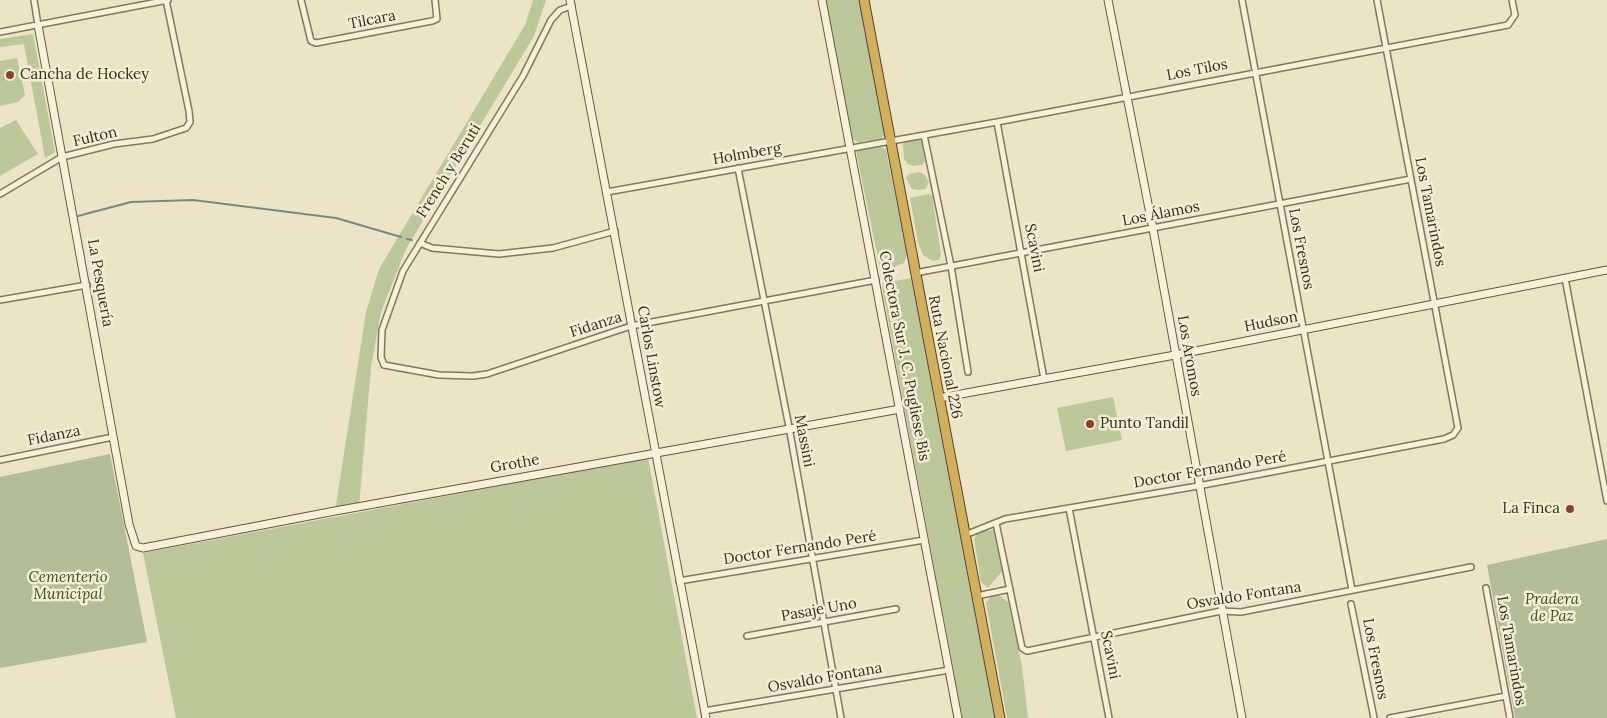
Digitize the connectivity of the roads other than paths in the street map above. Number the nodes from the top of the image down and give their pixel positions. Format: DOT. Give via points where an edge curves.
graph roads {
  1 [pos="34,0"];
  2 [pos="167,0"];
  3 [pos="301,0"];
  4 [pos="435,0"];
  5 [pos="822,0"];
  6 [pos="864,0"];
  7 [pos="1108,0"];
  8 [pos="1242,0"];
  9 [pos="1377,0"];
  10 [pos="1512,0"];
  11 [pos="571,3"];
  12 [pos="38,24"];
  13 [pos="0,32"];
  14 [pos="1386,47"];
  15 [pos="1255,72"];
  16 [pos="1126,96"];
  17 [pos="997,122"];
  18 [pos="924,135"];
  19 [pos="891,140"];
  20 [pos="850,148"];
  21 [pos="62,157"];
  22 [pos="738,168"];
  23 [pos="1411,179"];
  24 [pos="608,192"];
  25 [pos="0,194"];
  26 [pos="1280,204"];
  27 [pos="1153,229"];
  28 [pos="615,230"];
  29 [pos="420,243"];
  30 [pos="1022,253"];
  31 [pos="951,266"];
  32 [pos="1607,270"];
  33 [pos="914,273"];
  34 [pos="1565,278"];
  35 [pos="876,280"];
  36 [pos="87,285"];
  37 [pos="0,300"];
  38 [pos="763,301"];
  39 [pos="1435,304"];
  40 [pos="631,326"];
  41 [pos="1304,330"];
  42 [pos="1175,355"];
  43 [pos="384,365"];
  44 [pos="968,372"];
  45 [pos="1044,379"];
  46 [pos="940,398"];
  47 [pos="900,409"];
  48 [pos="789,428"];
  49 [pos="1458,428"];
  50 [pos="113,438"];
  51 [pos="654,452"];
  52 [pos="0,460"];
  53 [pos="1328,461"];
  54 [pos="1198,486"];
  55 [pos="1607,501"];
  56 [pos="1069,508"];
  57 [pos="996,523"];
  58 [pos="965,536"];
  59 [pos="924,540"];
  60 [pos="136,546"];
  61 [pos="812,558"];
  62 [pos="1472,567"];
  63 [pos="679,581"];
  64 [pos="1486,588"];
  65 [pos="1010,589"];
  66 [pos="1352,590"];
  67 [pos="977,596"];
  68 [pos="1352,604"];
  69 [pos="896,609"];
  70 [pos="1221,612"];
  71 [pos="824,622"];
  72 [pos="747,636"];
  73 [pos="1093,637"];
  74 [pos="949,670"];
  75 [pos="836,688"];
  76 [pos="1506,696"];
  77 [pos="705,715"];
  78 [pos="841,718"];
  79 [pos="958,718"];
  80 [pos="1000,718"];
  81 [pos="1109,718"];
  82 [pos="1242,718"];
  83 [pos="1374,718"];
  84 [pos="1390,718"];
  85 [pos="1510,718"];
  1 -- 12 [label="street"];
  2 -- 12 [label="street"];
  2 -- 21 [label="street, Fulton" via="190,122 180,132"];
  3 -- 4 [label="street, Tilcara" via="311,41 316,43 432,22 437,19"];
  5 -- 20 [label="street, Colectora Sur J. C. Pugliese Bis"];
  6 -- 19 [label="highway, Ruta Nacional 226"];
  7 -- 16 [label="street, Los Aromos"];
  8 -- 15 [label="street, Los Fresnos"];
  9 -- 14 [label="street, Los Tamarindos"];
  10 -- 14 [label="street, Los Tilos" via="1515,15 1508,25"];
  11 -- 24 [label="street, Carlos Linstow"];
  11 -- 29 [label="street, French y Beruti" via="551,20 523,76"];
  12 -- 13 [label="street"];
  12 -- 21 [label="street, La Pesquería"];
  14 -- 15 [label="street, Los Tilos"];
  14 -- 23 [label="street, Los Tamarindos"];
  15 -- 16 [label="street, Los Tilos"];
  15 -- 26 [label="street, Los Fresnos"];
  16 -- 17 [label="street, Los Tilos"];
  16 -- 27 [label="street, Los Aromos"];
  17 -- 18 [label="street, Los Tilos"];
  17 -- 30 [label="street, Scavini"];
  18 -- 19 [label="street, Los Tilos"];
  18 -- 31 [label="street"];
  19 -- 20 [label="street, Holmberg"];
  19 -- 33 [label="highway, Ruta Nacional 226"];
  20 -- 22 [label="street, Holmberg"];
  20 -- 35 [label="street, Colectora Sur J. C. Pugliese Bis"];
  21 -- 25 [label="street, Fulton"];
  21 -- 36 [label="street, La Pesquería"];
  22 -- 24 [label="street, Holmberg"];
  22 -- 38 [label="street, Massini"];
  23 -- 26 [label="street, Los Álamos"];
  23 -- 39 [label="street, Los Tamarindos"];
  24 -- 28 [label="street, Carlos Linstow"];
  26 -- 27 [label="street, Los Álamos"];
  26 -- 41 [label="street, Los Fresnos"];
  27 -- 30 [label="street, Los Álamos"];
  27 -- 42 [label="street, Los Aromos"];
  28 -- 29 [label="street" via="553,248 499,254 432,248"];
  28 -- 40 [label="street, Carlos Linstow"];
  29 -- 43 [label="street, French y Beruti" via="403,271 382,330 381,357"];
  30 -- 31 [label="street, Los Álamos"];
  30 -- 45 [label="street, Scavini"];
  31 -- 33 [label="street, Los Álamos"];
  31 -- 44 [label="street"];
  32 -- 34 [label="street, Hudson"];
  33 -- 46 [label="highway, Ruta Nacional 226"];
  34 -- 39 [label="street, Hudson"];
  34 -- 55 [label="street"];
  35 -- 38 [label="street, Fidanza"];
  35 -- 47 [label="street, Colectora Sur J. C. Pugliese Bis"];
  36 -- 37 [label="street"];
  36 -- 50 [label="street, La Pesquería"];
  38 -- 40 [label="street, Fidanza"];
  38 -- 48 [label="street, Massini"];
  39 -- 41 [label="street, Hudson"];
  39 -- 49 [label="street, Los Tamarindos"];
  40 -- 43 [label="street, Fidanza" via="487,374 439,375"];
  40 -- 51 [label="street, Carlos Linstow"];
  41 -- 42 [label="street, Hudson"];
  41 -- 53 [label="street, Los Fresnos"];
  42 -- 45 [label="street, Hudson"];
  42 -- 54 [label="street, Los Aromos"];
  45 -- 46 [label="street, Hudson"];
  46 -- 58 [label="highway, Ruta Nacional 226"];
  47 -- 48 [label="street, Grothe"];
  47 -- 59 [label="street, Colectora Sur J. C. Pugliese Bis"];
  48 -- 51 [label="street, Grothe"];
  48 -- 61 [label="street, Massini"];
  49 -- 53 [label="street, Doctor Fernando Peré" via="1444,439"];
  50 -- 52 [label="street, Fidanza"];
  50 -- 60 [label="street, La Pesquería"];
  51 -- 60 [label="street, Grothe" via="142,548"];
  51 -- 63 [label="street, Carlos Linstow"];
  53 -- 54 [label="street, Doctor Fernando Peré"];
  53 -- 66 [label="street, Los Fresnos"];
  54 -- 56 [label="street, Doctor Fernando Peré"];
  54 -- 70 [label="street, Los Aromos"];
  56 -- 57 [label="street, Doctor Fernando Peré"];
  56 -- 73 [label="street, Scavini"];
  57 -- 58 [label="street, Doctor Fernando Peré"];
  57 -- 65 [label="street"];
  58 -- 67 [label="highway, Ruta Nacional 226"];
  59 -- 61 [label="street, Doctor Fernando Peré"];
  59 -- 74 [label="street, Colectora Sur J. C. Pugliese Bis"];
  61 -- 63 [label="street, Doctor Fernando Peré"];
  61 -- 71 [label="street, Massini"];
  62 -- 66 [label="street, Osvaldo Fontana"];
  63 -- 77 [label="street, Carlos Linstow"];
  64 -- 76 [label="street, Los Tamarindos"];
  65 -- 67 [label="street"];
  65 -- 73 [label="street, Osvaldo Fontana" via="1022,648 1027,651"];
  66 -- 70 [label="street, Osvaldo Fontana" via="1241,612"];
  67 -- 80 [label="highway, Ruta Nacional 226"];
  68 -- 83 [label="street, Los Fresnos"];
  69 -- 71 [label="street, Pasaje Uno"];
  70 -- 73 [label="street, Osvaldo Fontana"];
  70 -- 82 [label="street, Los Aromos"];
  71 -- 72 [label="street, Pasaje Uno"];
  71 -- 75 [label="street, Massini"];
  73 -- 81 [label="street, Scavini"];
  74 -- 75 [label="street, Osvaldo Fontana"];
  74 -- 79 [label="street, Colectora Sur J. C. Pugliese Bis"];
  75 -- 77 [label="street, Osvaldo Fontana"];
  75 -- 78 [label="street, Massini"];
  76 -- 84 [label="street"];
  76 -- 85 [label="street, Los Tamarindos"];
}
